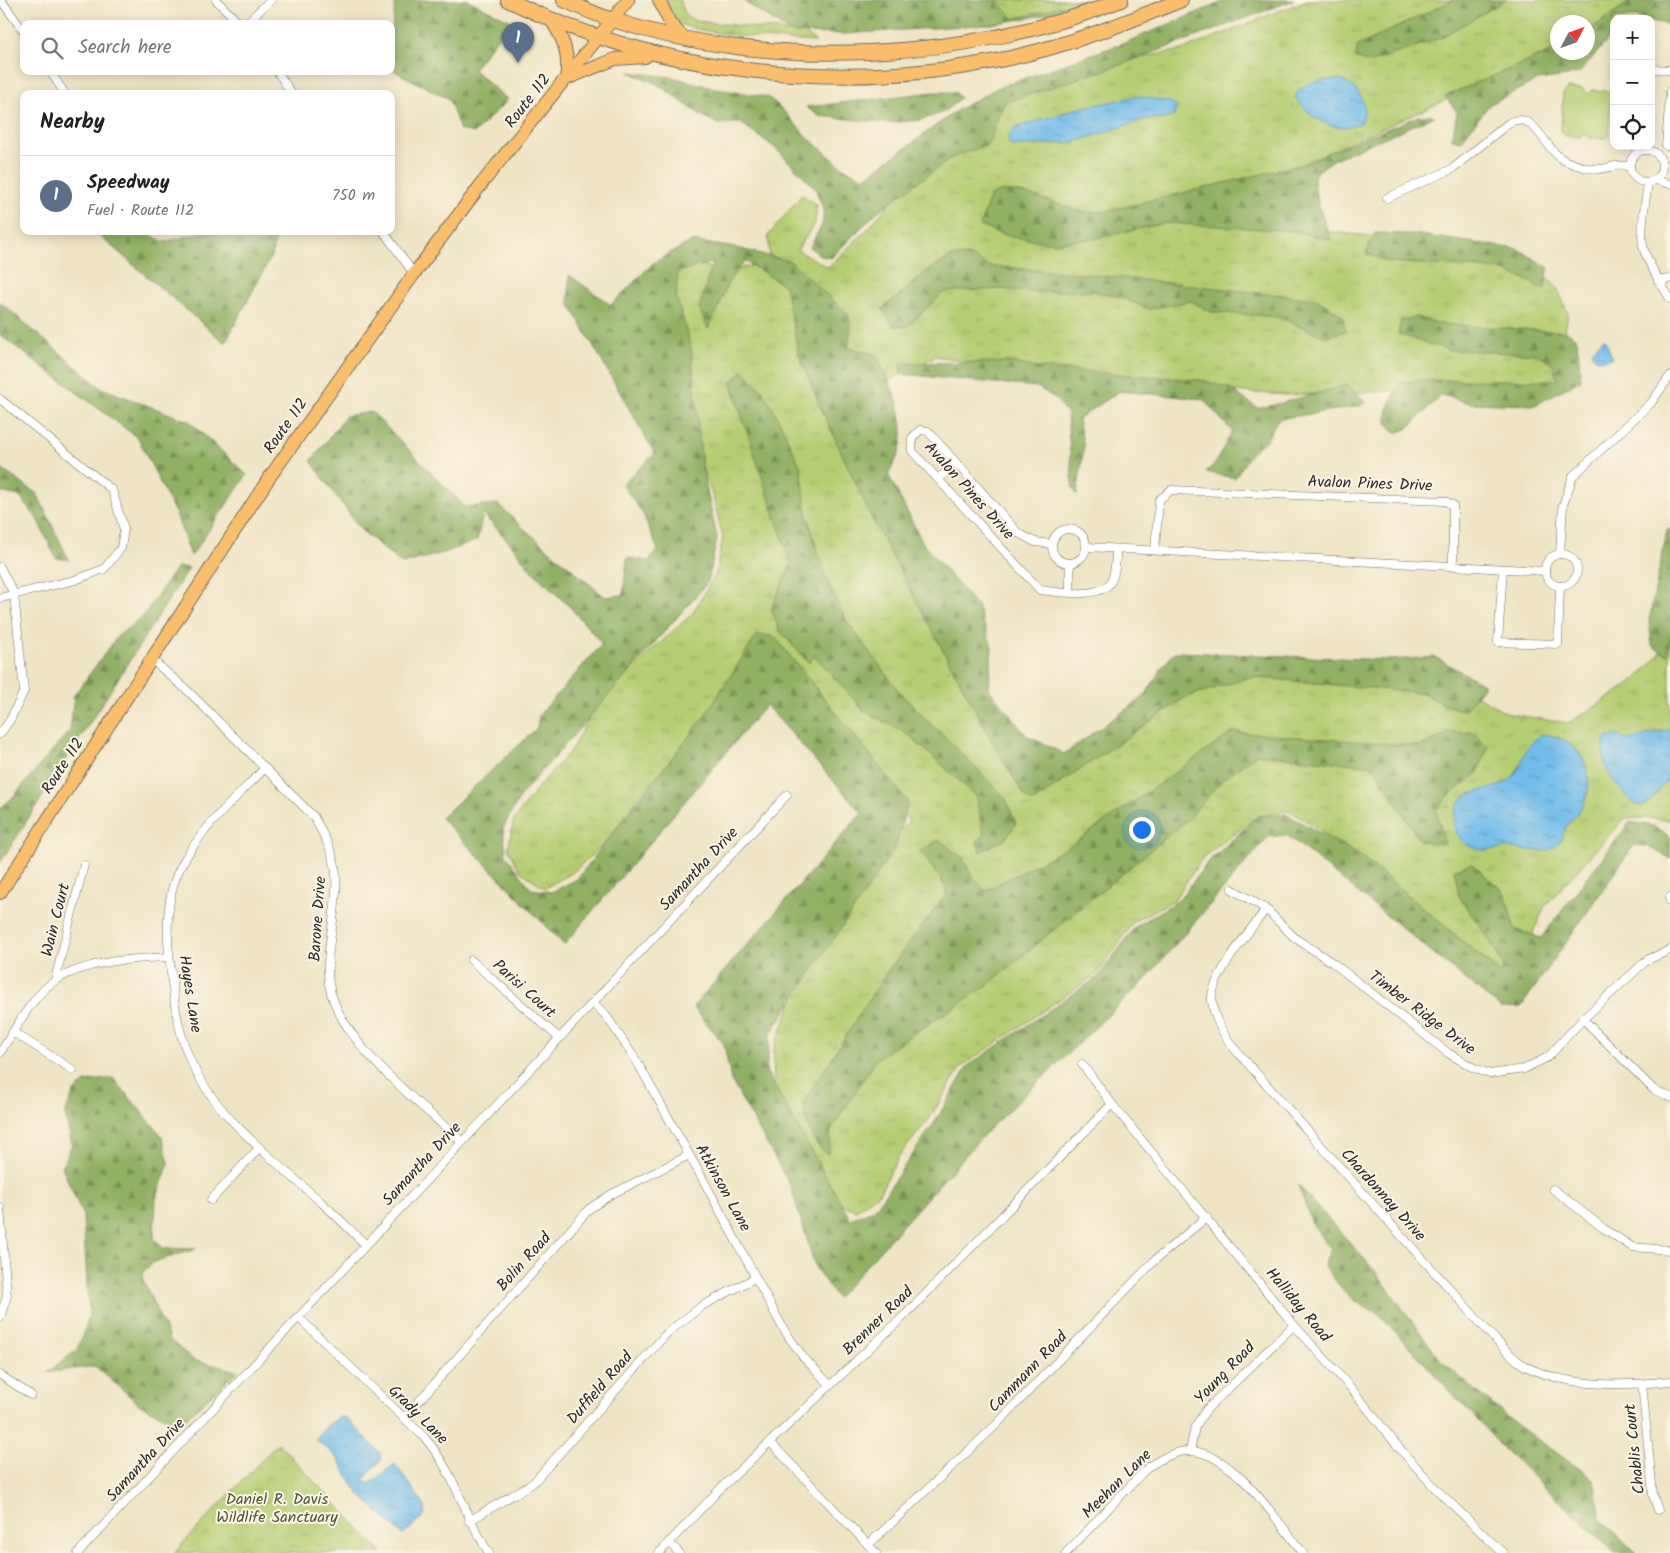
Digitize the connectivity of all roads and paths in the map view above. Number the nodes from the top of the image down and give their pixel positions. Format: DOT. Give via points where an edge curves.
graph roads {
  1 [pos="1,0"];
  2 [pos="216,0"];
  3 [pos="271,0"];
  4 [pos="508,0"];
  5 [pos="628,0"];
  6 [pos="659,0"];
  7 [pos="1121,0"];
  8 [pos="1181,0"];
  9 [pos="570,1"];
  10 [pos="550,19"];
  11 [pos="236,20"];
  12 [pos="249,20"];
  13 [pos="612,20"];
  14 [pos="20,26"];
  15 [pos="600,36"];
  16 [pos="684,38"];
  17 [pos="965,42"];
  18 [pos="651,52"];
  19 [pos="970,65"];
  20 [pos="1655,68"];
  21 [pos="1670,70"];
  22 [pos="53,75"];
  23 [pos="280,75"];
  24 [pos="566,79"];
  25 [pos="62,90"];
  26 [pos="289,90"];
  27 [pos="1670,91"];
  28 [pos="1668,146"];
  29 [pos="1632,150"];
  30 [pos="1634,155"];
  31 [pos="1660,157"];
  32 [pos="1630,167"];
  33 [pos="1652,181"];
  34 [pos="1670,184"];
  35 [pos="1387,198"];
  36 [pos="386,235"];
  37 [pos="414,274"];
  38 [pos="1670,279"];
  39 [pos="1658,281"];
  40 [pos="1669,296"];
  41 [pos="1670,376"];
  42 [pos="0,399"];
  43 [pos="956,463"];
  44 [pos="938,479"];
  45 [pos="1052,544"];
  46 [pos="1087,547"];
  47 [pos="1116,548"];
  48 [pos="1155,550"];
  49 [pos="1560,554"];
  50 [pos="1070,563"];
  51 [pos="1453,565"];
  52 [pos="0,567"];
  53 [pos="1503,569"];
  54 [pos="1545,571"];
  55 [pos="1560,586"];
  56 [pos="1070,592"];
  57 [pos="14,594"];
  58 [pos="0,598"];
  59 [pos="151,659"];
  60 [pos="0,734"];
  61 [pos="265,768"];
  62 [pos="787,795"];
  63 [pos="84,865"];
  64 [pos="1232,889"];
  65 [pos="0,893"];
  66 [pos="1670,897"];
  67 [pos="1670,901"];
  68 [pos="1266,909"];
  69 [pos="1670,950"];
  70 [pos="169,957"];
  71 [pos="471,960"];
  72 [pos="55,980"];
  73 [pos="593,1002"];
  74 [pos="1583,1019"];
  75 [pos="13,1032"];
  76 [pos="559,1038"];
  77 [pos="0,1053"];
  78 [pos="1082,1064"];
  79 [pos="73,1070"];
  80 [pos="1670,1097"];
  81 [pos="1112,1104"];
  82 [pos="462,1142"];
  83 [pos="259,1148"];
  84 [pos="689,1155"];
  85 [pos="1553,1189"];
  86 [pos="211,1200"];
  87 [pos="0,1207"];
  88 [pos="1207,1217"];
  89 [pos="366,1246"];
  90 [pos="1670,1250"];
  91 [pos="755,1278"];
  92 [pos="298,1317"];
  93 [pos="0,1318"];
  94 [pos="1294,1324"];
  95 [pos="0,1375"];
  96 [pos="1670,1382"];
  97 [pos="1642,1384"];
  98 [pos="830,1385"];
  99 [pos="31,1396"];
  100 [pos="404,1418"];
  101 [pos="770,1442"];
  102 [pos="1190,1451"];
  103 [pos="1658,1510"];
  104 [pos="470,1521"];
  105 [pos="669,1542"];
  106 [pos="868,1545"];
  107 [pos="1498,1552"];
  108 [pos="78,1553"];
  109 [pos="489,1553"];
  110 [pos="658,1553"];
  111 [pos="679,1553"];
  112 [pos="876,1553"];
  113 [pos="1066,1553"];
  114 [pos="1303,1553"];
  1 -- 14 [label="street"];
  2 -- 11 [label="street"];
  3 -- 12 [label="street"];
  4 -- 10 [label="highway"];
  5 -- 13 [label="main road, Route 112"];
  6 -- 16 [label="main road" via="670,23"];
  7 -- 17 [label="highway" via="1042,27"];
  8 -- 19 [label="highway" via="1095,34 1010,58"];
  9 -- 13 [label="highway"];
  10 -- 15 [label="highway"];
  10 -- 24 [label="main road" via="565,47"];
  13 -- 15 [label="main road, Route 112"];
  13 -- 16 [label="highway"];
  15 -- 18 [label="highway"];
  15 -- 24 [label="main road, Route 112"];
  16 -- 17 [label="highway" via="781,50 847,53 919,50"];
  17 -- 19 [label="highway"];
  18 -- 19 [label="highway" via="680,60 750,70 811,74 943,70"];
  18 -- 24 [label="main road" via="645,57 615,59"];
  20 -- 21 [label="street"];
  22 -- 25 [label="street"];
  23 -- 26 [label="street"];
  24 -- 37 [label="main road, Route 112"];
  27 -- 28 [label="street"];
  28 -- 31 [label="street"];
  29 -- 30 [label="street"];
  30 -- 31 [label="street" via="1647,149"];
  30 -- 32 [label="street"];
  31 -- 33 [label="street" via="1663,167"];
  32 -- 33 [label="street" via="1634,177 1643,182"];
  32 -- 35 [label="street" via="1620,164 1598,169 1561,159 1536,129 1523,119 1517,119 1452,169"];
  33 -- 34 [label="street"];
  33 -- 39 [label="street" via="1644,214 1644,248"];
  36 -- 37 [label="street"];
  37 -- 59 [label="main road, Route 112" via="269,478"];
  38 -- 39 [label="street"];
  39 -- 40 [label="street"];
  41 -- 49 [label="street" via="1651,403 1573,476 1563,505"];
  42 -- 57 [label="street" via="112,490 124,529 121,548 104,569 75,580"];
  43 -- 44 [label="street"];
  43 -- 44 [label="street, Avalon Pines Drive" via="928,431 920,430 912,438 912,451"];
  43 -- 45 [label="street, Avalon Pines Drive" via="1018,533 1034,542"];
  44 -- 56 [label="street, Avalon Pines Drive" via="1040,590"];
  45 -- 46 [label="street" via="1057,532 1072,528 1084,536"];
  45 -- 50 [label="street" via="1055,556"];
  46 -- 47 [label="street"];
  46 -- 50 [label="street" via="1078,561"];
  47 -- 48 [label="street"];
  47 -- 56 [label="street, Avalon Pines Drive" via="1116,565 1110,583 1095,593"];
  48 -- 51 [label="street"];
  48 -- 51 [label="street, Avalon Pines Drive" via="1159,500 1171,490 1445,501 1453,505"];
  49 -- 54 [label="street" via="1550,558"];
  49 -- 55 [label="street" via="1573,560 1576,570 1573,579"];
  50 -- 56 [label="street"];
  51 -- 53 [label="street"];
  52 -- 57 [label="street"];
  53 -- 54 [label="street"];
  53 -- 55 [label="street" via="1498,642 1558,644"];
  54 -- 55 [label="street" via="1548,579"];
  57 -- 58 [label="street"];
  57 -- 60 [label="street" via="24,692"];
  59 -- 61 [label="street, Barone Drive"];
  59 -- 65 [label="main road, Route 112"];
  61 -- 70 [label="street, Hayes Lane" via="212,822 180,868 168,924"];
  61 -- 82 [label="street, Barone Drive" via="314,817 336,872 328,959 330,985 337,1009 368,1055"];
  62 -- 73 [label="street, Samantha Drive"];
  63 -- 72 [label="street, Wain Court"];
  64 -- 68 [label="street, Timber Ridge Drive"];
  66 -- 67 [label="street"];
  68 -- 74 [label="street, Timber Ridge Drive" via="1295,938 1333,962 1448,1053 1472,1068 1490,1074 1524,1069 1548,1057"];
  68 -- 97 [label="street, Chardonnay Drive" via="1224,965 1211,999 1217,1025 1232,1046 1437,1276 1524,1365 1558,1378"];
  69 -- 74 [label="street, Timber Ridge Drive" via="1646,960"];
  70 -- 72 [label="street" via="140,958 87,967"];
  70 -- 83 [label="street, Hayes Lane" via="178,1028 187,1054 203,1085"];
  71 -- 76 [label="street, Parisi Court"];
  72 -- 75 [label="street"];
  73 -- 76 [label="street, Samantha Drive"];
  73 -- 84 [label="street, Atkinson Lane" via="628,1046"];
  74 -- 80 [label="street" via="1654,1090"];
  75 -- 77 [label="street"];
  75 -- 79 [label="street"];
  76 -- 82 [label="street, Samantha Drive"];
  78 -- 81 [label="street, Halliday Road"];
  81 -- 88 [label="street, Halliday Road"];
  81 -- 98 [label="street, Brenner Road" via="906,1314"];
  82 -- 89 [label="street, Samantha Drive"];
  83 -- 86 [label="street"];
  83 -- 89 [label="street, Hayes Lane" via="324,1204"];
  84 -- 91 [label="street, Atkinson Lane"];
  84 -- 100 [label="street, Bolin Road" via="610,1194 590,1209"];
  85 -- 90 [label="street" via="1632,1247"];
  87 -- 93 [label="street" via="8,1296"];
  88 -- 94 [label="street, Halliday Road"];
  88 -- 106 [label="street, Cammann Road" via="1155,1260 996,1425"];
  89 -- 92 [label="street, Samantha Drive"];
  91 -- 98 [label="street, Atkinson Lane" via="784,1330 803,1357"];
  91 -- 104 [label="street, Duffield Road" via="687,1315 666,1333 534,1483"];
  92 -- 100 [label="street, Grady Lane"];
  92 -- 108 [label="street, Samantha Drive"];
  94 -- 102 [label="street, Young Road" via="1206,1410 1195,1427"];
  94 -- 107 [label="street, Halliday Road" via="1437,1490"];
  95 -- 99 [label="street"];
  96 -- 97 [label="street, Chardonnay Drive"];
  97 -- 103 [label="street, Chablis Court" via="1653,1495"];
  98 -- 101 [label="street, Brenner Road"];
  100 -- 104 [label="street, Grady Lane" via="439,1455 456,1485"];
  101 -- 105 [label="street, Brenner Road"];
  101 -- 106 [label="street"];
  102 -- 113 [label="street, Meehan Lane" via="1164,1456 1148,1467"];
  102 -- 114 [label="street" via="1218,1461 1239,1476"];
  104 -- 109 [label="street, Grady Lane"];
  105 -- 110 [label="street, Brenner Road"];
  105 -- 111 [label="street"];
  106 -- 112 [label="street"];
}
